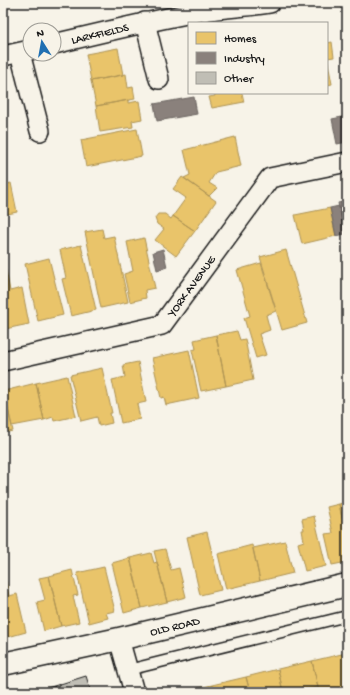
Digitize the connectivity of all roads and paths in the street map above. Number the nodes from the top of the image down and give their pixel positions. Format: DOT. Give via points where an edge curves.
graph roads {
  1 [pos="270,3"];
  2 [pos="145,22"];
  3 [pos="62,42"];
  4 [pos="18,53"];
  5 [pos="159,79"];
  6 [pos="40,131"];
  7 [pos="347,162"];
  8 [pos="3,361"];
  9 [pos="347,585"];
  10 [pos="347,616"];
  11 [pos="119,639"];
  12 [pos="3,664"];
  13 [pos="128,670"];
  14 [pos="134,692"];
  1 -- 2 [label="street, LARKFIELDS" via="205,10"];
  2 -- 3 [label="street, LARKFIELDS"];
  2 -- 5 [label="street, LARKFIELDS"];
  4 -- 6 [label="street"];
  7 -- 8 [label="street, YORK AVENUE" via="270,178 162,325"];
  9 -- 11 [label="street, OLD ROAD"];
  10 -- 13 [label="lane"];
  11 -- 12 [label="street, OLD ROAD"];
  11 -- 13 [label="street"];
  13 -- 14 [label="street"];
}
